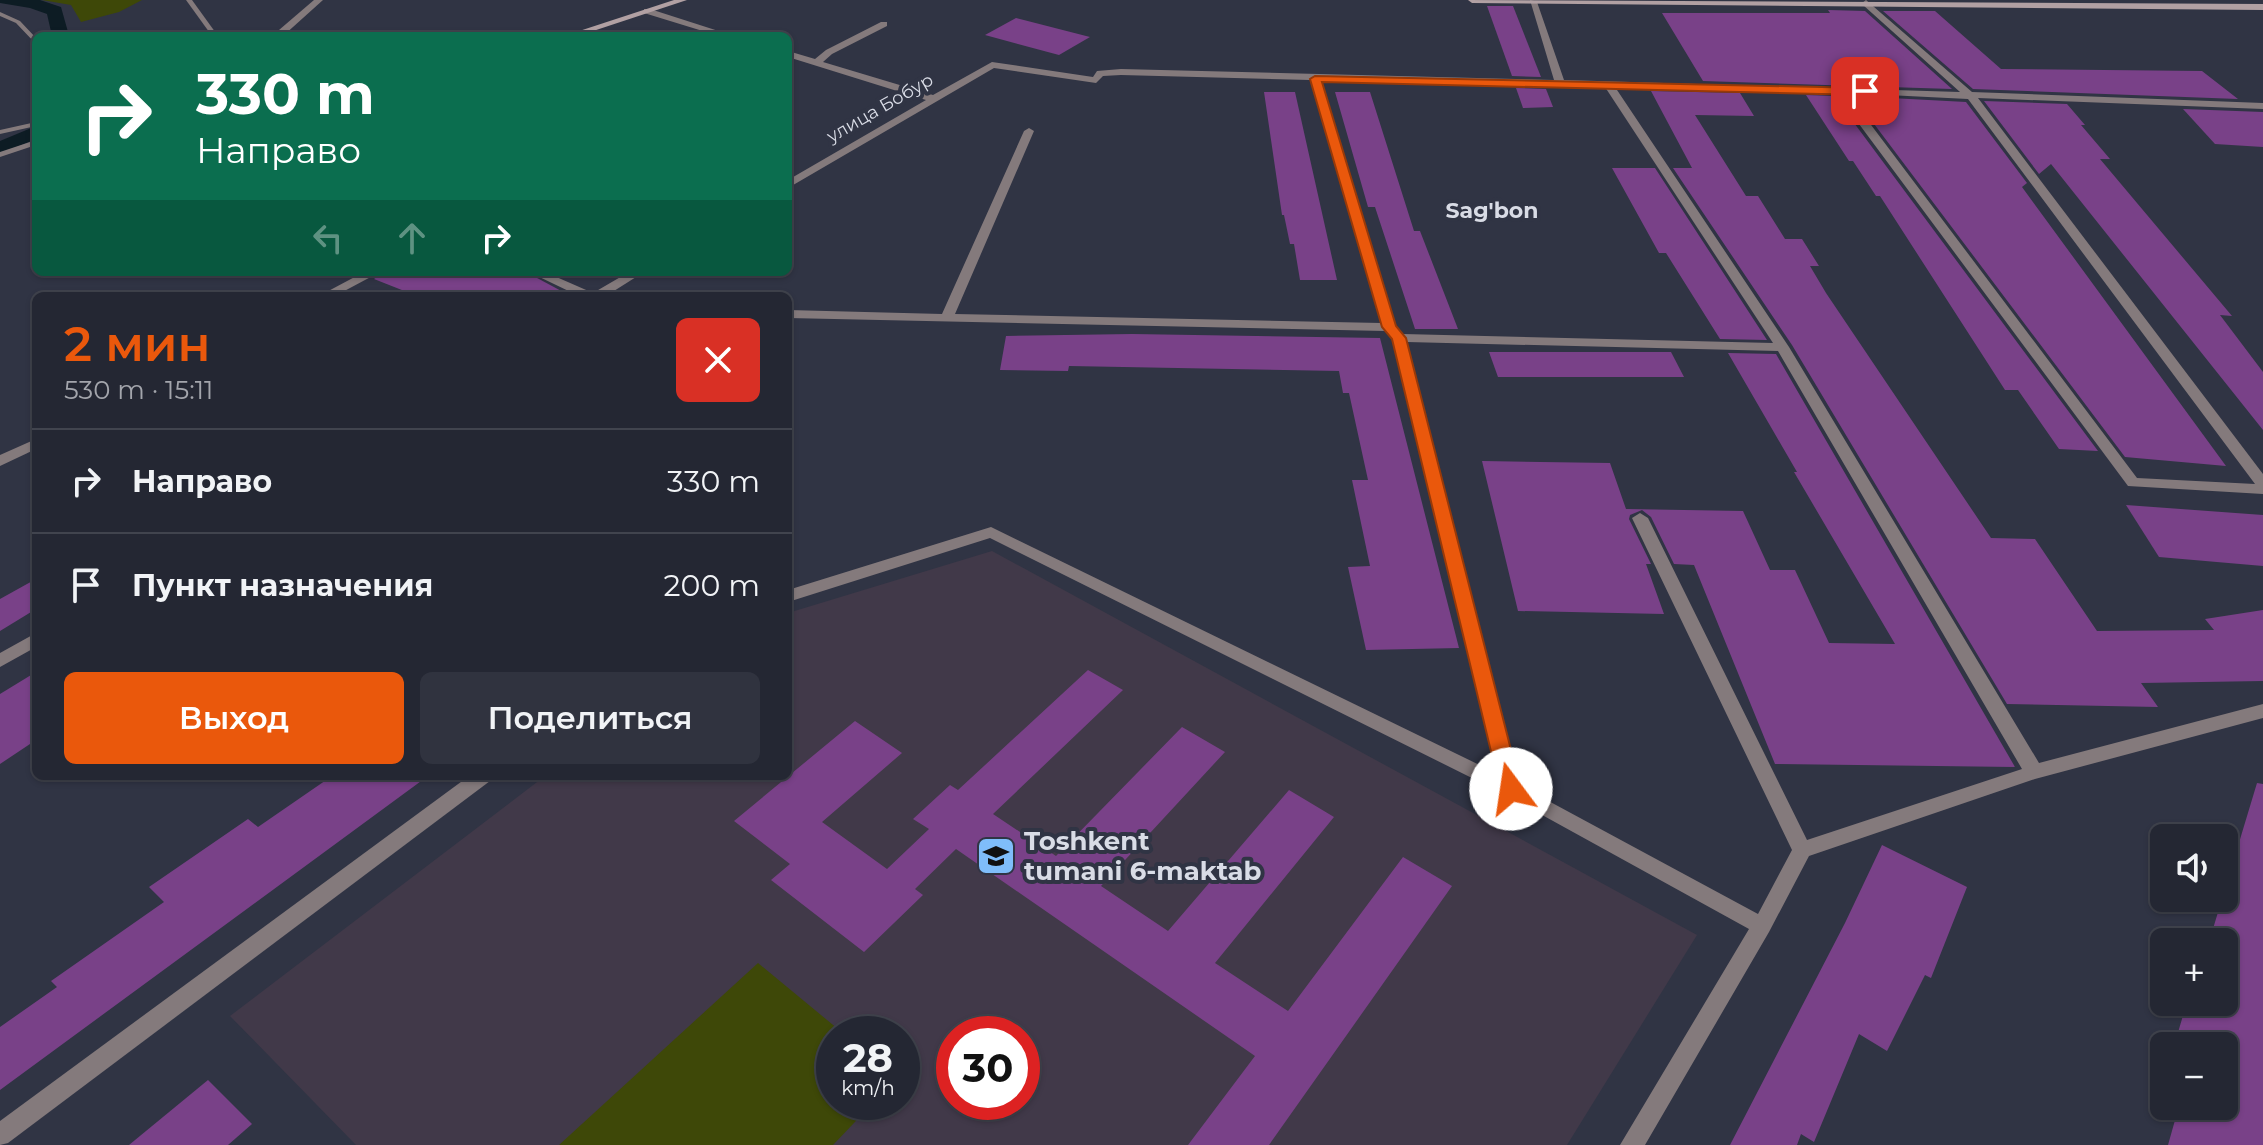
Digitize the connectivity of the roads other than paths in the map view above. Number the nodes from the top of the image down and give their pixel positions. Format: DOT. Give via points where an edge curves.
graph roads {
  1 [pos="189,0"];
  2 [pos="319,0"];
  3 [pos="683,0"];
  4 [pos="1472,0"];
  5 [pos="1533,2"];
  6 [pos="1955,2"];
  7 [pos="1866,3"];
  8 [pos="2263,7"];
  9 [pos="647,11"];
  10 [pos="0,14"];
  11 [pos="884,24"];
  12 [pos="212,32"];
  13 [pos="282,32"];
  14 [pos="581,32"];
  15 [pos="716,32"];
  16 [pos="32,38"];
  17 [pos="792,55"];
  18 [pos="817,62"];
  19 [pos="1315,79"];
  20 [pos="1560,83"];
  21 [pos="1608,84"];
  22 [pos="1839,90"];
  23 [pos="1972,97"];
  24 [pos="935,99"];
  25 [pos="2263,106"];
  26 [pos="32,125"];
  27 [pos="1029,131"];
  28 [pos="0,132"];
  29 [pos="32,143"];
  30 [pos="0,155"];
  31 [pos="792,183"];
  32 [pos="366,276"];
  33 [pos="544,276"];
  34 [pos="631,276"];
  35 [pos="333,292"];
  36 [pos="580,292"];
  37 [pos="604,292"];
  38 [pos="792,314"];
  39 [pos="947,317"];
  40 [pos="1394,333"];
  41 [pos="1782,347"];
  42 [pos="32,445"];
  43 [pos="0,461"];
  44 [pos="2263,487"];
  45 [pos="1640,518"];
  46 [pos="792,595"];
  47 [pos="32,641"];
  48 [pos="0,661"];
  49 [pos="2263,711"];
  50 [pos="2034,772"];
  51 [pos="478,780"];
  52 [pos="1511,789"];
  53 [pos="1802,850"];
  54 [pos="1762,926"];
  55 [pos="0,1135"];
  56 [pos="1632,1145"];
  1 -- 12 [label="lane"];
  2 -- 13 [label="street"];
  3 -- 9 [label="street"];
  4 -- 5 [label="street"];
  5 -- 7 [label="street"];
  5 -- 20 [label="street"];
  6 -- 7 [label="street"];
  6 -- 8 [label="street"];
  7 -- 23 [label="street"];
  9 -- 14 [label="street"];
  9 -- 15 [label="street"];
  10 -- 16 [label="lane" via="18,22"];
  11 -- 18 [label="street"];
  17 -- 18 [label="street"];
  18 -- 24 [label="street"];
  19 -- 20 [label="street"];
  19 -- 24 [label="street, улица Бобур" via="1121,72 1100,73 1096,80 992,65"];
  19 -- 40 [label="street"];
  20 -- 21 [label="street"];
  21 -- 22 [label="street"];
  21 -- 41 [label="street"];
  22 -- 23 [label="street"];
  22 -- 44 [label="street" via="2133,483"];
  23 -- 25 [label="street"];
  23 -- 44 [label="street"];
  24 -- 31 [label="street, улица Бобур"];
  26 -- 28 [label="lane"];
  27 -- 39 [label="street"];
  29 -- 30 [label="lane"];
  32 -- 35 [label="street"];
  33 -- 36 [label="street"];
  34 -- 37 [label="street"];
  38 -- 39 [label="street"];
  39 -- 40 [label="street"];
  40 -- 41 [label="street"];
  40 -- 52 [label="street"];
  41 -- 50 [label="street"];
  42 -- 43 [label="street"];
  45 -- 53 [label="street"];
  46 -- 52 [label="street" via="991,532"];
  47 -- 48 [label="street"];
  49 -- 50 [label="street"];
  50 -- 53 [label="street"];
  51 -- 55 [label="street"];
  52 -- 54 [label="street"];
  53 -- 54 [label="street"];
  54 -- 56 [label="street"];
}
